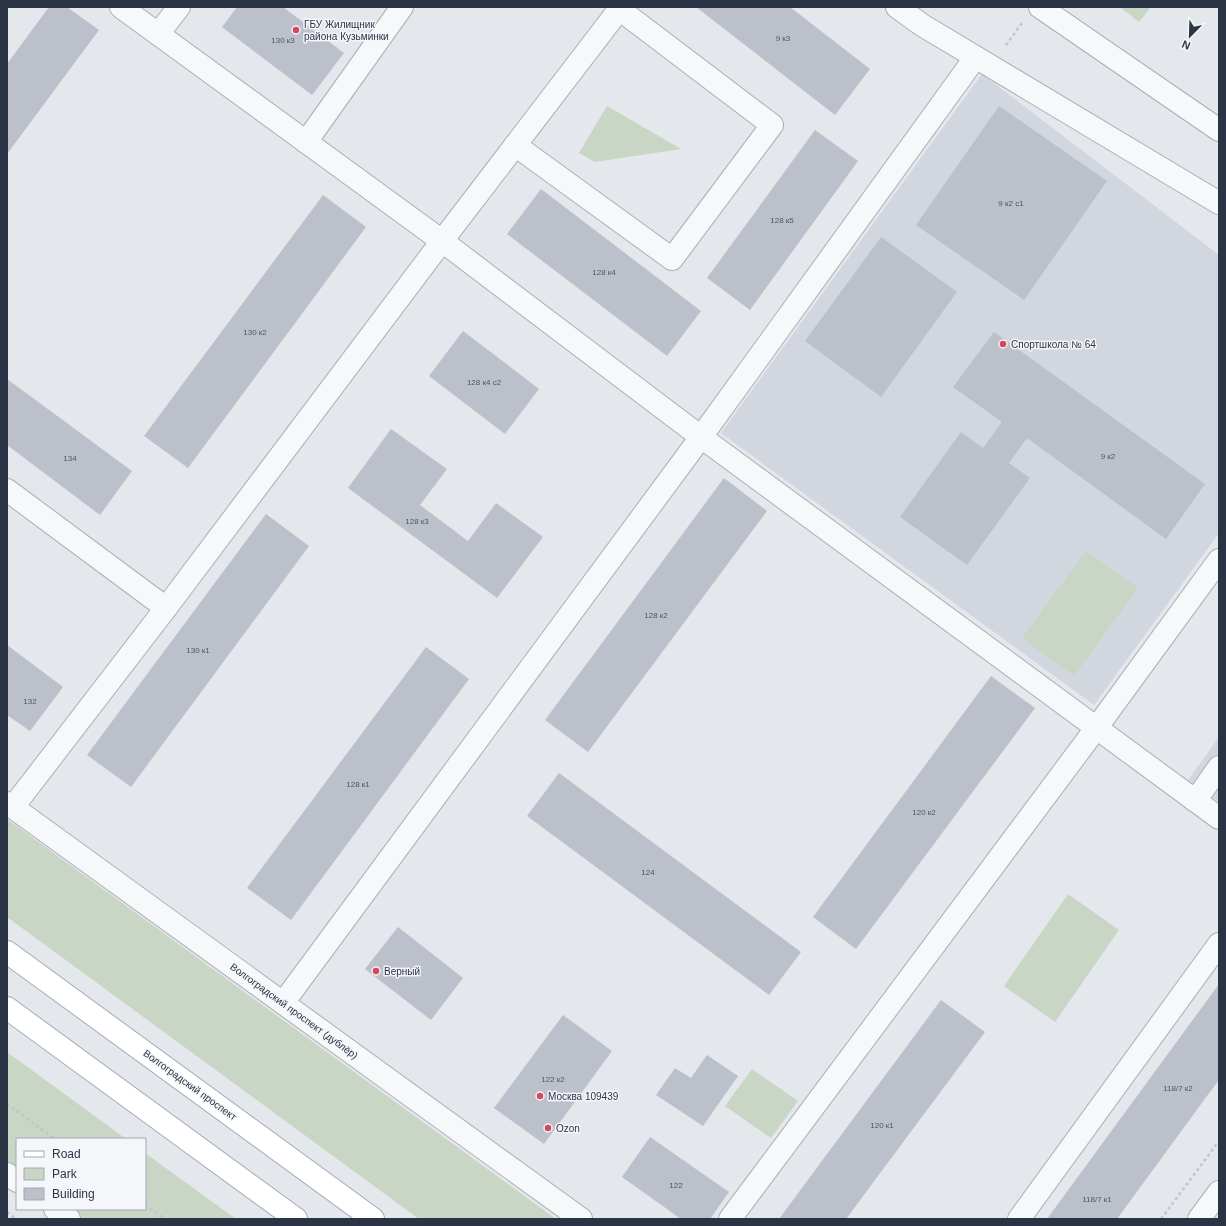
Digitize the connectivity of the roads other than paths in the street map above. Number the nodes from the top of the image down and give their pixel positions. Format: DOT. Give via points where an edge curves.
graph roads {
  1 [pos="121,7"];
  2 [pos="179,7"];
  3 [pos="402,7"];
  4 [pos="897,7"];
  5 [pos="620,8"];
  6 [pos="1033,13"];
  7 [pos="158,34"];
  8 [pos="982,62"];
  9 [pos="1219,130"];
  10 [pos="306,142"];
  11 [pos="515,145"];
  12 [pos="1219,203"];
  13 [pos="442,241"];
  14 [pos="701,436"];
  15 [pos="9,496"];
  16 [pos="1219,560"];
  17 [pos="166,608"];
  18 [pos="1097,727"];
  19 [pos="1219,767"];
  20 [pos="1194,800"];
  21 [pos="10,805"];
  22 [pos="1219,818"];
  23 [pos="1219,944"];
  24 [pos="7,952"];
  25 [pos="283,1003"];
  26 [pos="7,1008"];
  27 [pos="7,1174"];
  28 [pos="16,1180"];
  29 [pos="1219,1192"];
  30 [pos="56,1210"];
  31 [pos="69,1219"];
  32 [pos="296,1219"];
  33 [pos="373,1219"];
  34 [pos="581,1219"];
  35 [pos="730,1219"];
  36 [pos="1018,1219"];
  37 [pos="1199,1219"];
  1 -- 7 [label="street"];
  2 -- 7 [label="street"];
  3 -- 10 [label="street"];
  4 -- 8 [label="street"];
  5 -- 11 [label="street"];
  5 -- 11 [label="street" via="772,125 672,259"];
  6 -- 9 [label="street"];
  7 -- 10 [label="street"];
  8 -- 12 [label="street"];
  8 -- 14 [label="street"];
  10 -- 13 [label="street"];
  11 -- 13 [label="street"];
  13 -- 14 [label="street"];
  13 -- 17 [label="street"];
  14 -- 18 [label="street"];
  14 -- 25 [label="street"];
  15 -- 17 [label="street"];
  16 -- 18 [label="street"];
  17 -- 21 [label="street"];
  18 -- 20 [label="street"];
  18 -- 35 [label="street"];
  19 -- 20 [label="street"];
  20 -- 22 [label="street"];
  21 -- 25 [label="street, Волгоградский проспект (дублёр)"];
  23 -- 36 [label="street"];
  24 -- 33 [label="main road, Волгоградский проспект"];
  25 -- 34 [label="street, Волгоградский проспект (дублёр)"];
  26 -- 32 [label="main road"];
  27 -- 28 [label="street"];
  29 -- 37 [label="street"];
  30 -- 31 [label="street"];
}
